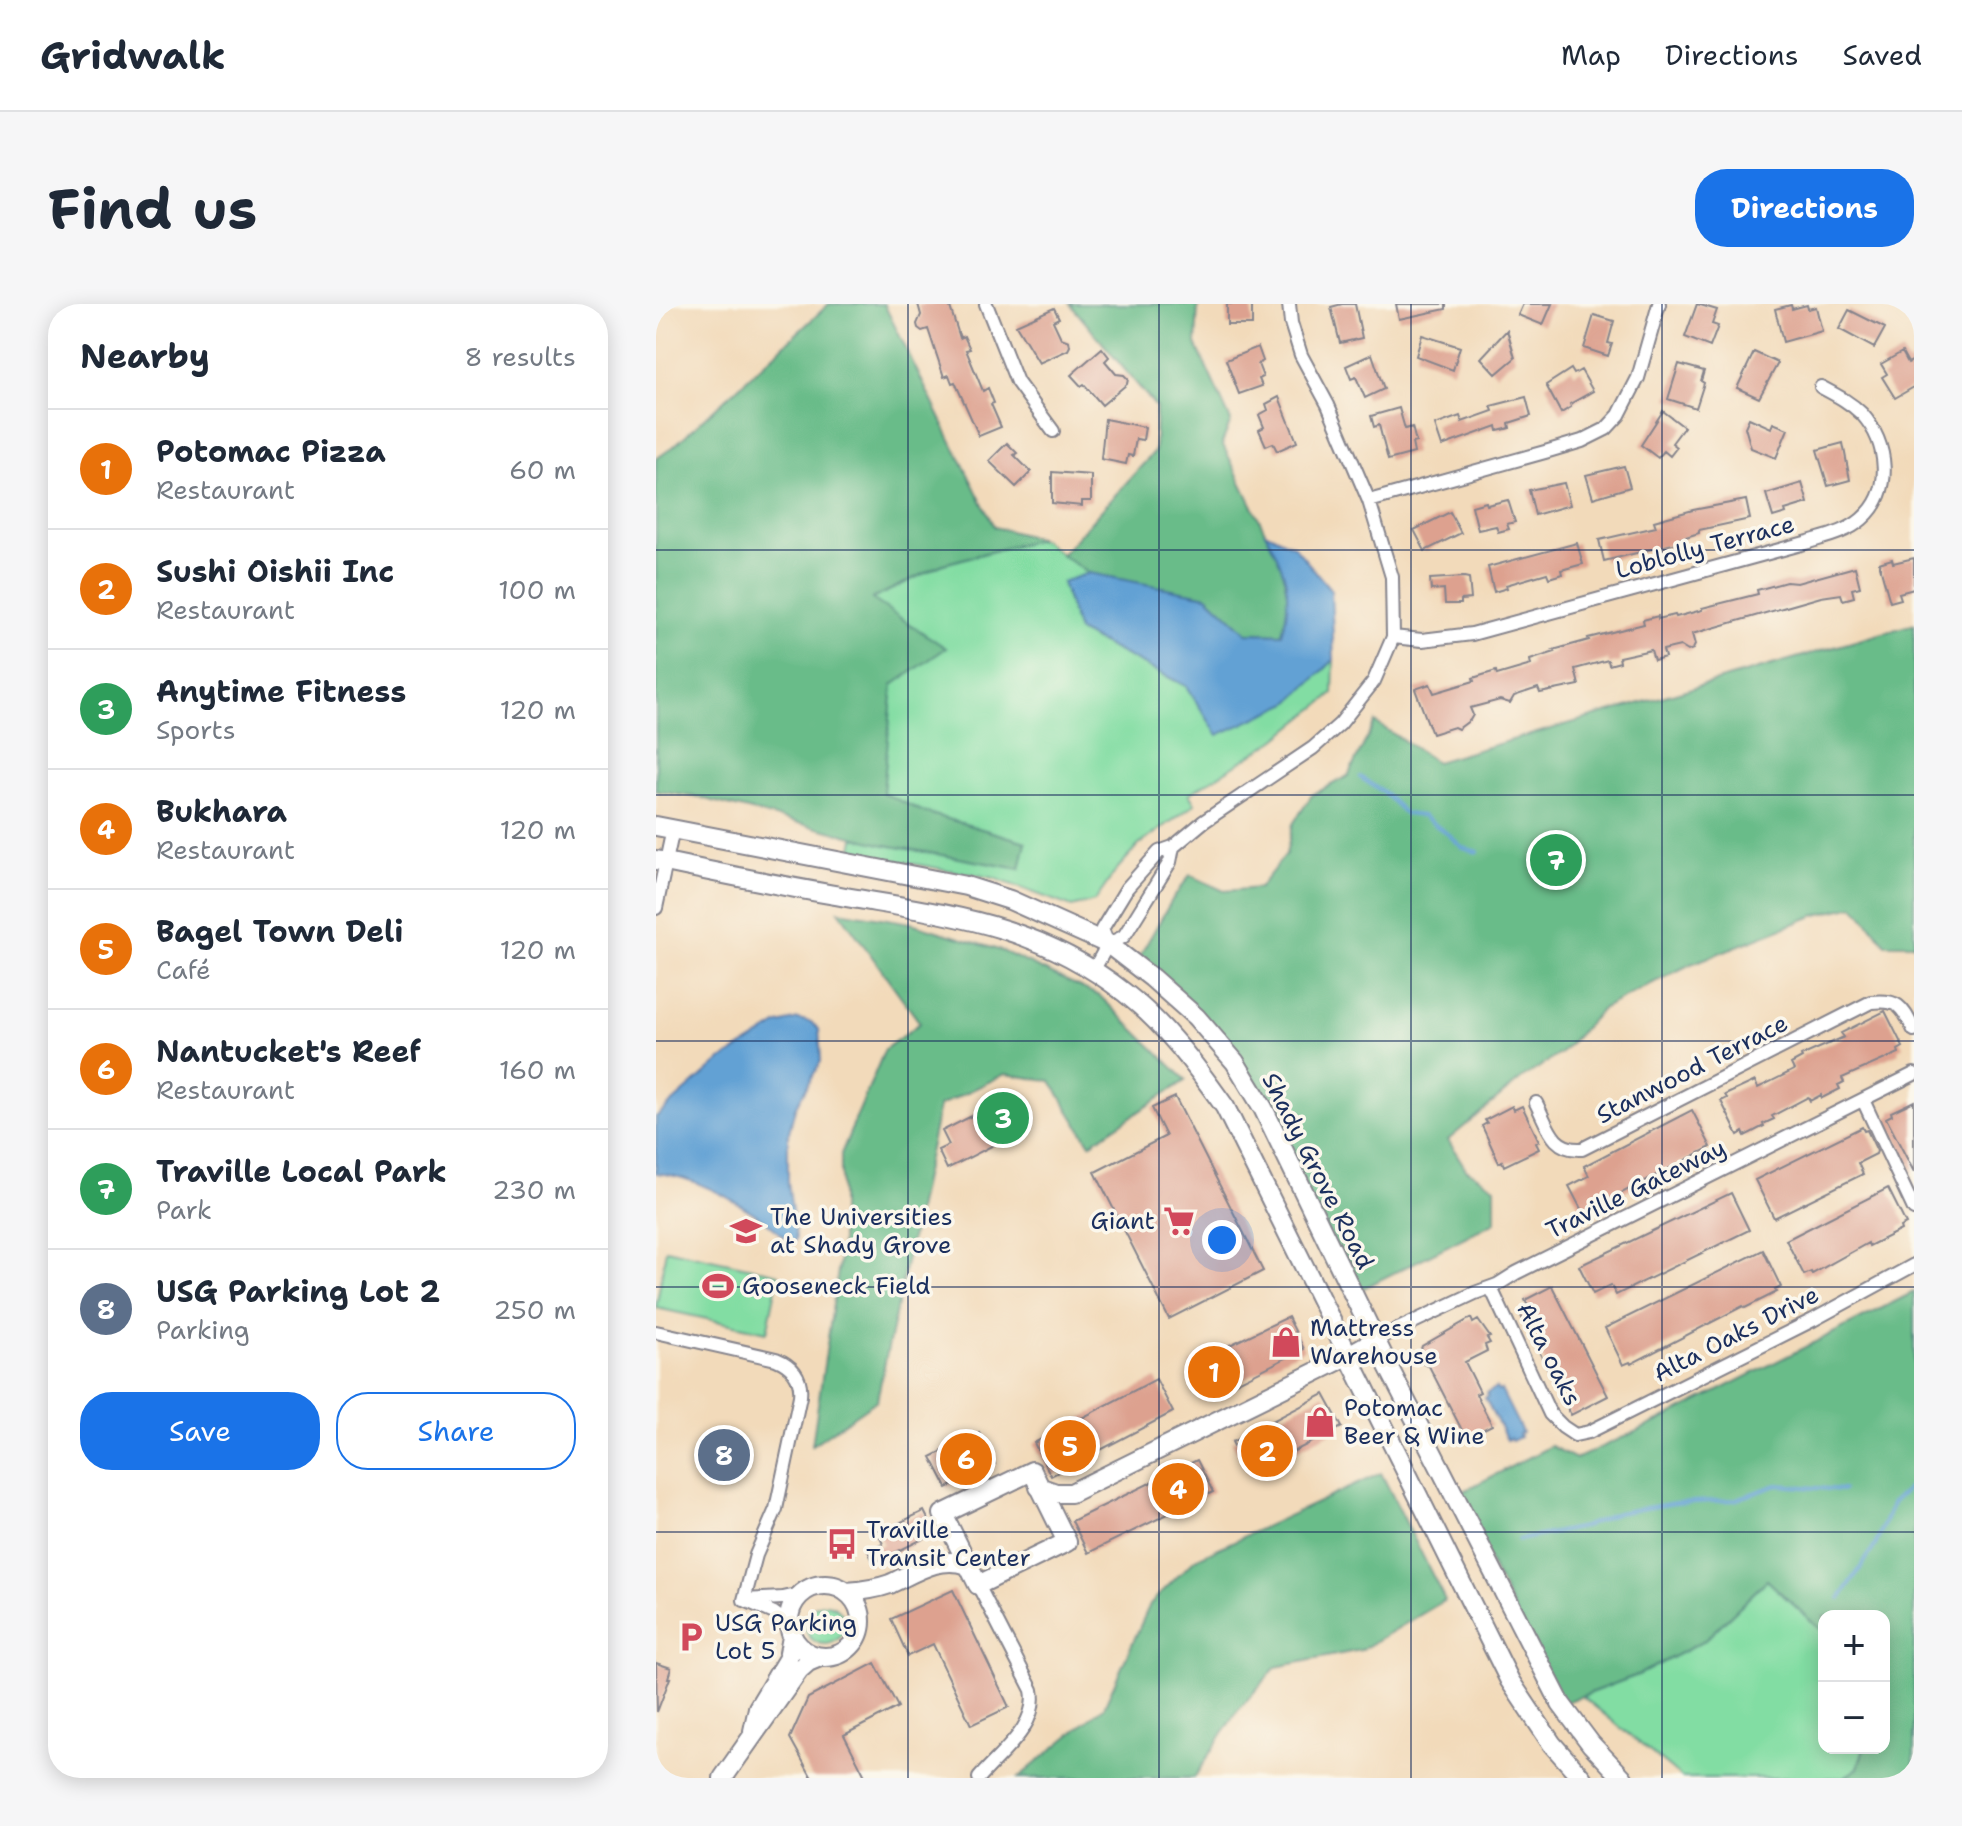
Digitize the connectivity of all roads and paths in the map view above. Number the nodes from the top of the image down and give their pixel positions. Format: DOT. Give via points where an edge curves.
graph roads {
  1 [pos="986,304"];
  2 [pos="1289,304"];
  3 [pos="1659,304"];
  4 [pos="1821,387"];
  5 [pos="1053,431"];
  6 [pos="1369,501"];
  7 [pos="1393,637"];
  8 [pos="664,827"];
  9 [pos="1173,847"];
  10 [pos="661,861"];
  11 [pos="656,908"];
  12 [pos="1108,944"];
  13 [pos="1093,971"];
  14 [pos="1914,1030"];
  15 [pos="1914,1074"];
  16 [pos="1863,1100"];
  17 [pos="1536,1103"];
  18 [pos="1914,1209"];
  19 [pos="1914,1265"];
  20 [pos="1491,1288"];
  21 [pos="656,1332"];
  22 [pos="1375,1340"];
  23 [pos="1349,1355"];
  24 [pos="1575,1435"];
  25 [pos="1039,1487"];
  26 [pos="1071,1493"];
  27 [pos="1056,1521"];
  28 [pos="951,1531"];
  29 [pos="968,1565"];
  30 [pos="924,1567"];
  31 [pos="887,1585"];
  32 [pos="978,1585"];
  33 [pos="846,1592"];
  34 [pos="801,1594"];
  35 [pos="744,1600"];
  36 [pos="861,1623"];
  37 [pos="790,1631"];
  38 [pos="820,1657"];
  39 [pos="753,1734"];
  40 [pos="1612,1774"];
  41 [pos="723,1778"];
  42 [pos="979,1778"];
  43 [pos="1582,1778"];
  1 -- 5 [label="street" via="1017,382"];
  2 -- 6 [label="street" via="1301,355"];
  3 -- 6 [label="street" via="1638,378 1606,429 1570,445"];
  4 -- 7 [label="street, Loblolly Terrace" via="1863,416 1883,453 1880,495 1861,520 1805,543 1472,634 1422,640"];
  6 -- 7 [label="street" via="1392,577"];
  7 -- 9 [label="street" via="1374,681 1340,724"];
  8 -- 10 [label="street"];
  8 -- 12 [label="main road, Shady Grove Road" via="966,886"];
  9 -- 12 [label="street" via="1170,862 1123,937"];
  9 -- 12 [label="street" via="1159,852 1127,888 1102,929"];
  10 -- 11 [label="street"];
  10 -- 13 [label="main road" via="955,915 1005,928"];
  12 -- 13 [label="street"];
  12 -- 22 [label="main road, Shady Grove Road" via="1196,1017 1235,1062 1263,1108"];
  13 -- 23 [label="main road" via="1126,993 1185,1051 1225,1107"];
  14 -- 17 [label="street, Stanwood Terrace" via="1903,1008 1888,1000 1871,1002 1582,1149 1556,1143"];
  15 -- 16 [label="street, Traville Gateway"];
  16 -- 18 [label="street"];
  16 -- 20 [label="street, Traville Gateway"];
  19 -- 24 [label="street, Alta Oaks Drive"];
  20 -- 22 [label="street, Traville Gateway"];
  20 -- 24 [label="street, Alta oaks" via="1550,1414"];
  21 -- 35 [label="street" via="776,1359 793,1369 800,1382 776,1509"];
  22 -- 23 [label="main road"];
  22 -- 40 [label="main road, Shady Grove Road" via="1561,1704"];
  23 -- 26 [label="main road"];
  23 -- 43 [label="main road" via="1510,1681"];
  25 -- 26 [label="main road"];
  25 -- 27 [label="main road"];
  25 -- 28 [label="main road" via="1032,1471 943,1514"];
  26 -- 27 [label="main road"];
  27 -- 32 [label="main road" via="1067,1542"];
  28 -- 29 [label="main road"];
  28 -- 30 [label="main road" via="939,1554"];
  29 -- 30 [label="main road" via="945,1561"];
  29 -- 32 [label="main road"];
  30 -- 31 [label="main road"];
  31 -- 33 [label="main road"];
  31 -- 36 [label="main road"];
  32 -- 42 [label="street" via="1035,1705 1029,1721"];
  33 -- 34 [label="main road" via="825,1585"];
  33 -- 36 [label="main road" via="855,1601"];
  34 -- 35 [label="street"];
  34 -- 37 [label="main road" via="789,1613"];
  35 -- 37 [label="street" via="774,1613"];
  36 -- 38 [label="main road" via="852,1645 832,1657"];
  37 -- 38 [label="main road" via="808,1654"];
  37 -- 39 [label="main road" via="788,1658 758,1708"];
  38 -- 39 [label="main road" via="799,1670"];
  39 -- 41 [label="main road"];
}
